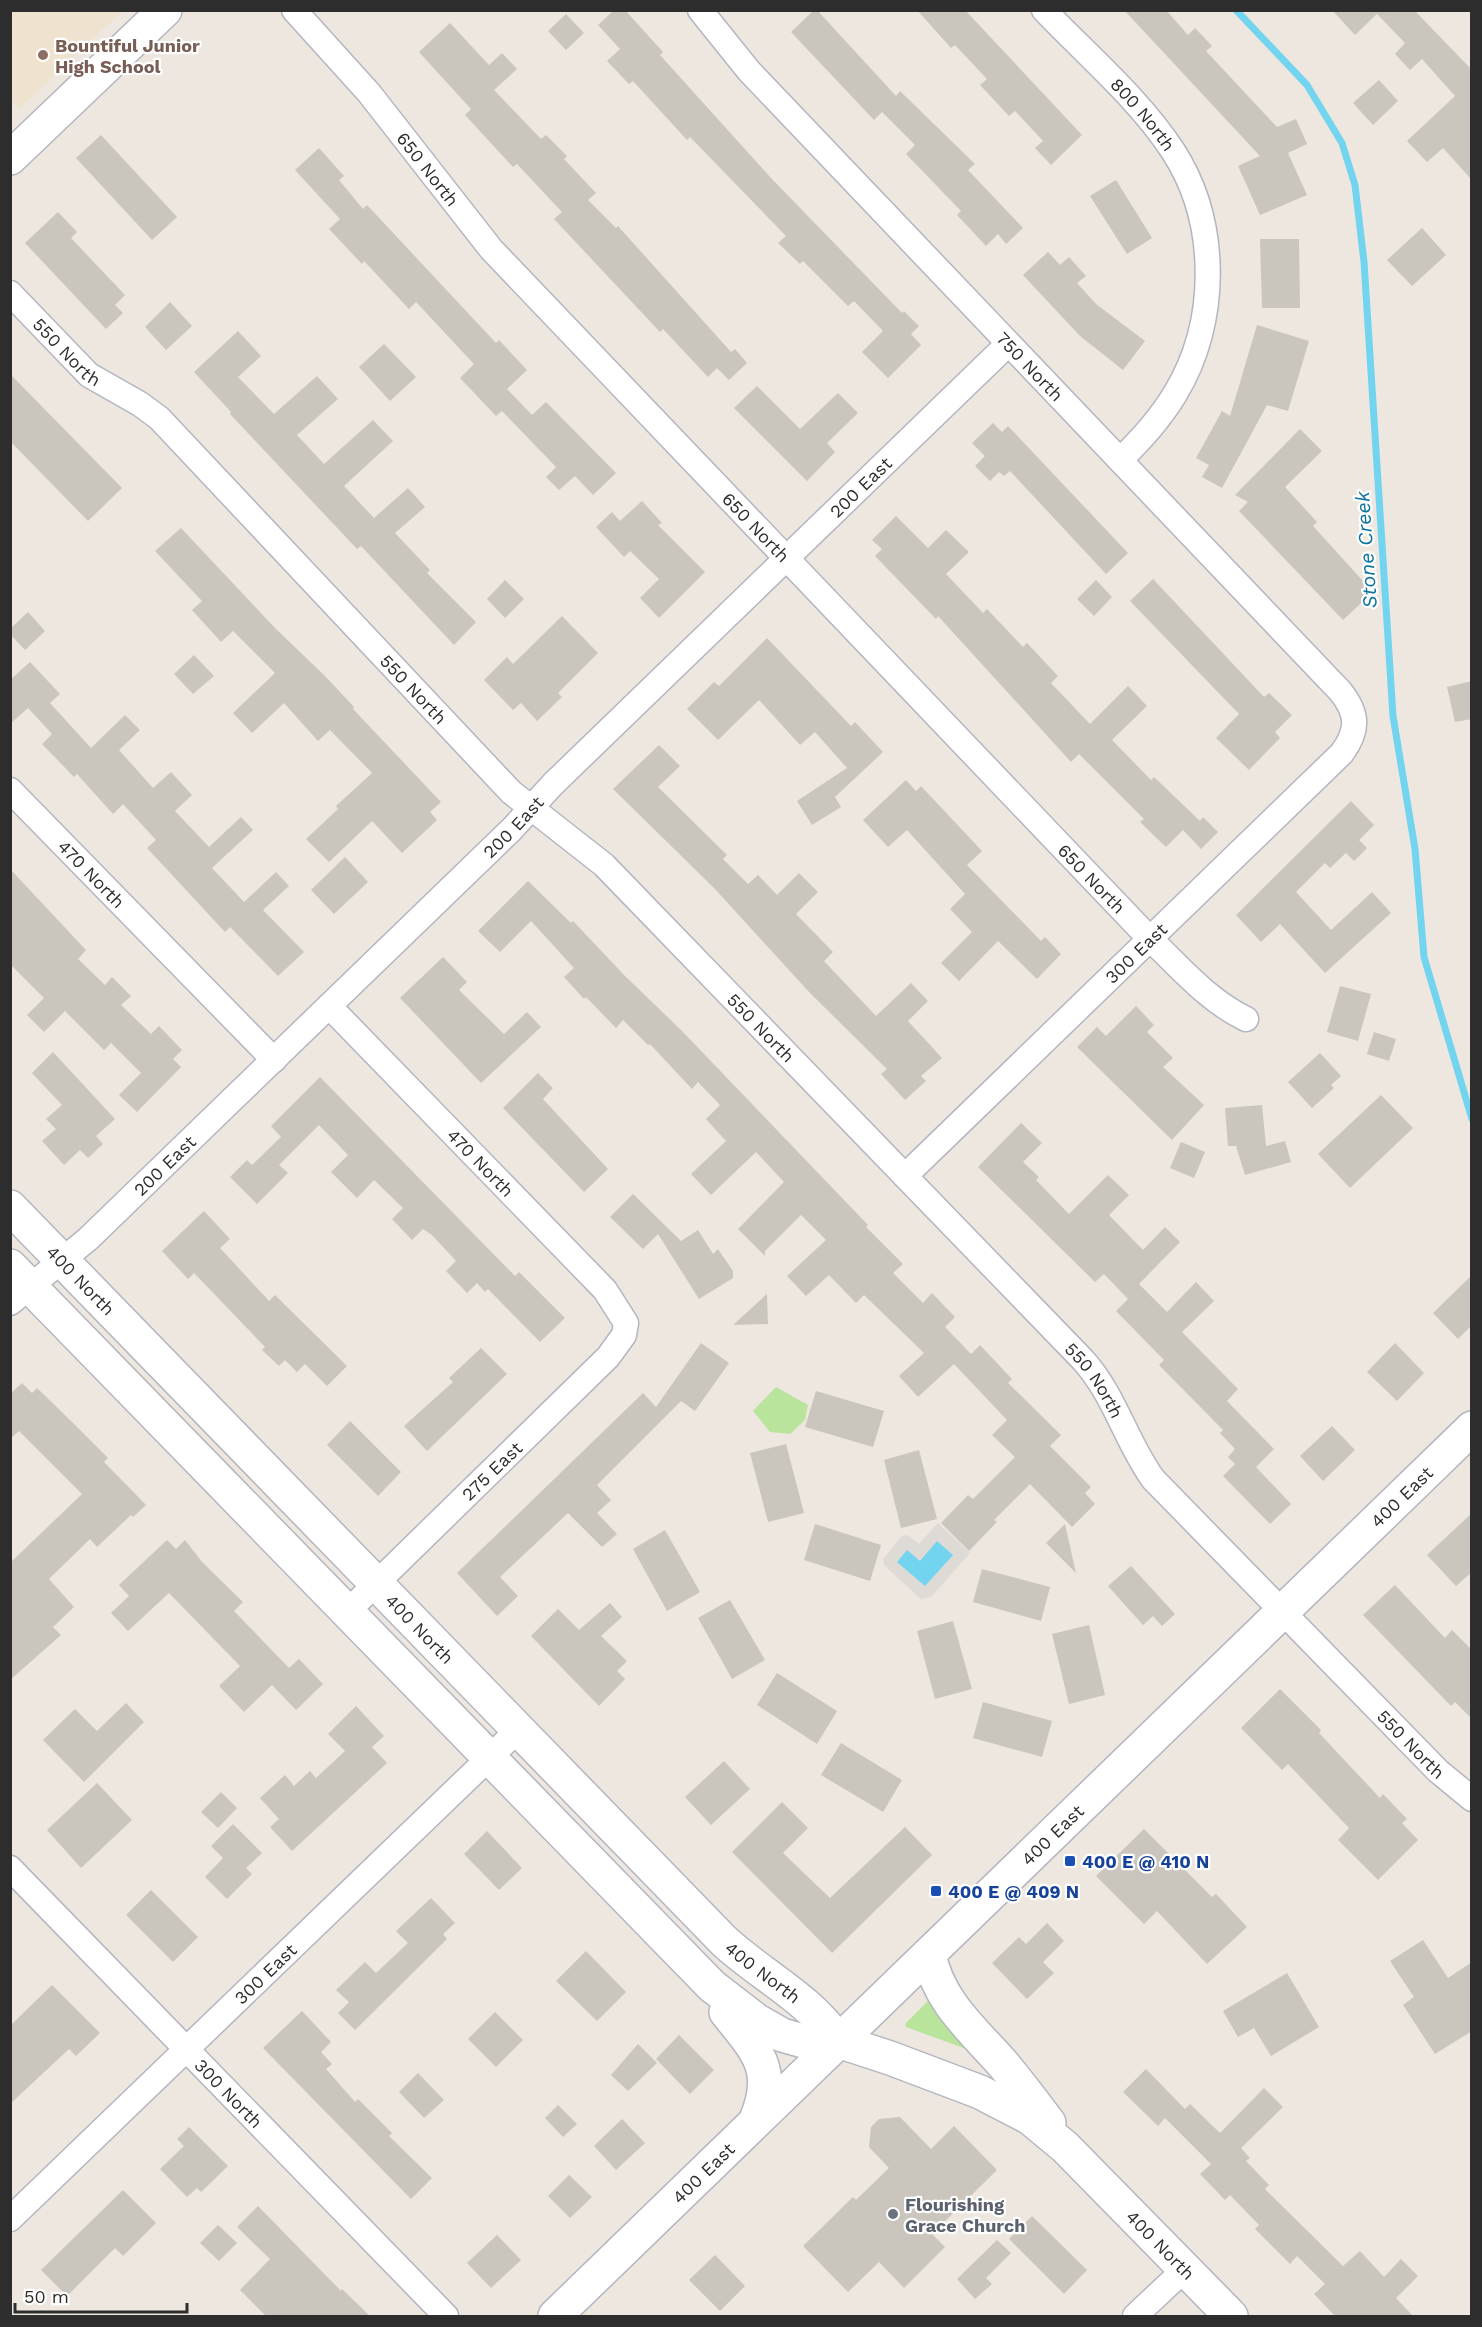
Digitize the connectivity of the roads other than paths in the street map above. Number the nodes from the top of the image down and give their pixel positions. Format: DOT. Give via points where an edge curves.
graph roads {
  1 [pos="165,10"];
  2 [pos="294,10"];
  3 [pos="700,10"];
  4 [pos="1044,10"];
  5 [pos="10,158"];
  6 [pos="10,293"];
  7 [pos="1008,344"];
  8 [pos="1120,460"];
  9 [pos="786,559"];
  10 [pos="1356,723"];
  11 [pos="10,789"];
  12 [pos="531,809"];
  13 [pos="1150,939"];
  14 [pos="329,1006"];
  15 [pos="1246,1019"];
  16 [pos="274,1060"];
  17 [pos="905,1176"];
  18 [pos="10,1207"];
  19 [pos="63,1260"];
  20 [pos="17,1285"];
  21 [pos="626,1323"];
  22 [pos="1472,1428"];
  23 [pos="376,1583"];
  24 [pos="1282,1611"];
  25 [pos="347,1612"];
  26 [pos="519,1729"];
  27 [pos="489,1758"];
  28 [pos="1472,1799"];
  29 [pos="10,1868"];
  30 [pos="929,1954"];
  31 [pos="694,1969"];
  32 [pos="838,2041"];
  33 [pos="187,2049"];
  34 [pos="755,2122"];
  35 [pos="1065,2147"];
  36 [pos="10,2219"];
  37 [pos="1185,2269"];
  38 [pos="446,2316"];
  39 [pos="555,2316"];
  40 [pos="1135,2316"];
  41 [pos="1231,2316"];
  1 -- 5 [label="main road"];
  2 -- 9 [label="street, 650 North" via="363,85 491,249"];
  3 -- 7 [label="street, 750 North" via="743,66"];
  4 -- 8 [label="street, 800 North" via="1139,109 1173,151 1195,195 1205,241 1206,300 1190,366 1160,417"];
  6 -- 12 [label="street, 550 North" via="89,375 159,418"];
  7 -- 8 [label="street, 750 North"];
  7 -- 9 [label="street, 200 East"];
  8 -- 10 [label="street, 750 North" via="1340,691 1354,712"];
  9 -- 12 [label="street, 200 East"];
  9 -- 13 [label="street, 650 North"];
  10 -- 13 [label="street, 300 East" via="1342,753"];
  11 -- 16 [label="street, 470 North"];
  12 -- 14 [label="street, 200 East"];
  12 -- 17 [label="street, 550 North" via="604,865"];
  13 -- 15 [label="street, 650 North" via="1203,992"];
  13 -- 17 [label="street, 300 East"];
  14 -- 16 [label="street, 200 East"];
  14 -- 21 [label="street, 470 North" via="605,1290"];
  16 -- 19 [label="street, 200 East"];
  17 -- 24 [label="street, 550 North" via="1094,1372 1153,1479"];
  18 -- 19 [label="main road, 400 North"];
  19 -- 20 [label="street, 200 East"];
  19 -- 23 [label="main road, 400 North"];
  20 -- 25 [label="main road, 400 North"];
  21 -- 23 [label="street, 275 East" via="624,1335 608,1357"];
  22 -- 24 [label="main road, 400 East"];
  23 -- 25 [label="street, 275 East"];
  23 -- 26 [label="main road, 400 North"];
  24 -- 28 [label="street, 550 North" via="1438,1771"];
  24 -- 30 [label="main road, 400 East"];
  25 -- 27 [label="main road, 400 North"];
  26 -- 27 [label="street, 300 East"];
  26 -- 32 [label="main road, 400 North" via="724,1941 765,1976 811,2007"];
  27 -- 31 [label="main road, 400 North"];
  27 -- 33 [label="street, 300 East"];
  29 -- 33 [label="street, 300 North"];
  30 -- 32 [label="main road, 400 East"];
  30 -- 35 [label="main road" via="936,1980 950,2005 1005,2066"];
  31 -- 32 [label="main road, 400 North" via="731,2002 782,2035 810,2043"];
  31 -- 34 [label="main road" via="759,2053 766,2086"];
  32 -- 34 [label="main road, 400 East"];
  32 -- 35 [label="main road, 400 North" via="980,2092 1030,2118"];
  33 -- 36 [label="street, 300 East"];
  33 -- 38 [label="street, 300 North"];
  34 -- 39 [label="main road, 400 East"];
  35 -- 37 [label="main road, 400 North"];
  37 -- 40 [label="street"];
  37 -- 41 [label="main road, 400 North"];
}
